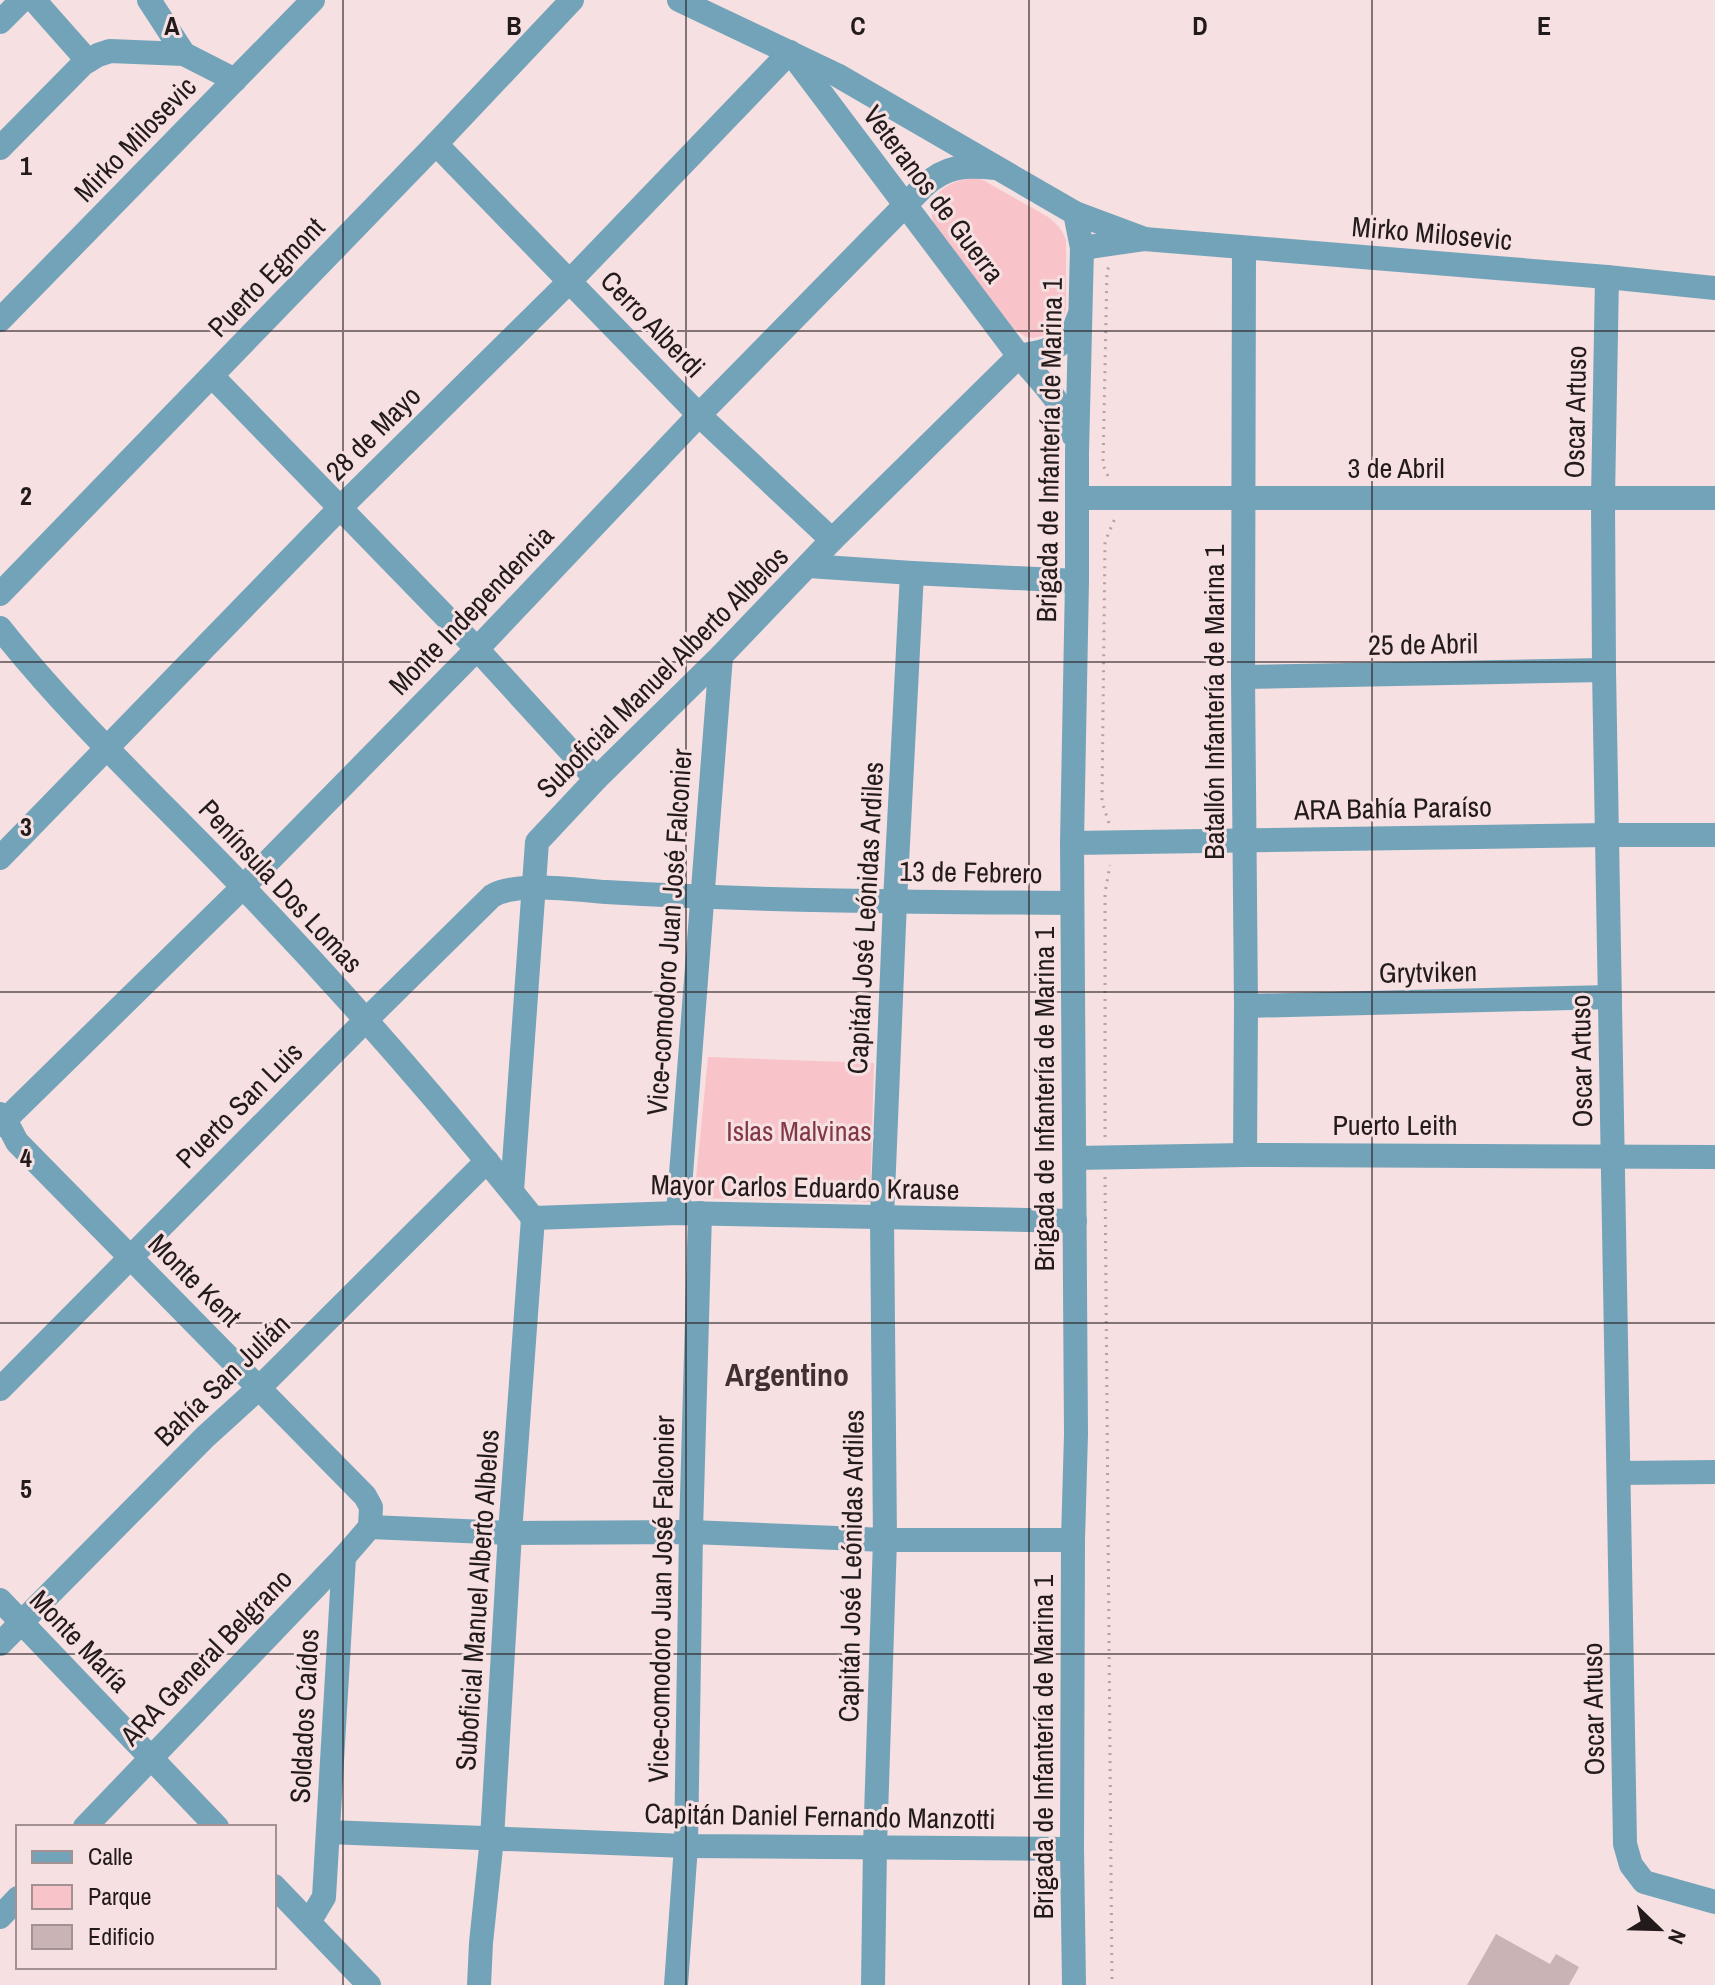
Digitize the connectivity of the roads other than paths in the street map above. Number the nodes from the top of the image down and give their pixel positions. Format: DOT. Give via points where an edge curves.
graph roads {
  1 [pos="22,0"];
  2 [pos="34,0"];
  3 [pos="149,0"];
  4 [pos="313,0"];
  5 [pos="572,0"];
  6 [pos="679,0"];
  7 [pos="0,22"];
  8 [pos="790,52"];
  9 [pos="184,54"];
  10 [pos="88,61"];
  11 [pos="235,80"];
  12 [pos="436,144"];
  13 [pos="0,148"];
  14 [pos="996,168"];
  15 [pos="906,206"];
  16 [pos="1075,213"];
  17 [pos="1144,239"];
  18 [pos="1082,248"];
  19 [pos="1244,248"];
  20 [pos="1607,277"];
  21 [pos="570,281"];
  22 [pos="1715,288"];
  23 [pos="1081,313"];
  24 [pos="0,320"];
  25 [pos="1019,356"];
  26 [pos="212,376"];
  27 [pos="699,415"];
  28 [pos="1077,453"];
  29 [pos="1077,498"];
  30 [pos="1244,498"];
  31 [pos="1603,498"];
  32 [pos="1715,498"];
  33 [pos="340,508"];
  34 [pos="832,540"];
  35 [pos="809,566"];
  36 [pos="912,573"];
  37 [pos="1077,581"];
  38 [pos="0,594"];
  39 [pos="0,628"];
  40 [pos="477,649"];
  41 [pos="721,656"];
  42 [pos="1604,670"];
  43 [pos="1243,677"];
  44 [pos="107,748"];
  45 [pos="596,779"];
  46 [pos="1607,835"];
  47 [pos="1715,835"];
  48 [pos="1244,840"];
  49 [pos="1072,843"];
  50 [pos="0,858"];
  51 [pos="243,887"];
  52 [pos="533,888"];
  53 [pos="702,898"];
  54 [pos="895,901"];
  55 [pos="1072,903"];
  56 [pos="1610,997"];
  57 [pos="1246,1006"];
  58 [pos="366,1020"];
  59 [pos="2,1119"];
  60 [pos="1245,1155"];
  61 [pos="1613,1155"];
  62 [pos="1715,1157"];
  63 [pos="1075,1158"];
  64 [pos="487,1161"];
  65 [pos="512,1191"];
  66 [pos="689,1213"];
  67 [pos="882,1217"];
  68 [pos="533,1218"];
  69 [pos="1075,1221"];
  70 [pos="130,1257"];
  71 [pos="259,1388"];
  72 [pos="0,1389"];
  73 [pos="1715,1472"];
  74 [pos="1619,1473"];
  75 [pos="370,1527"];
  76 [pos="691,1532"];
  77 [pos="510,1533"];
  78 [pos="885,1540"];
  79 [pos="1073,1540"];
  80 [pos="344,1557"];
  81 [pos="0,1600"];
  82 [pos="21,1622"];
  83 [pos="0,1644"];
  84 [pos="150,1758"];
  85 [pos="87,1825"];
  86 [pos="215,1825"];
  87 [pos="328,1832"];
  88 [pos="492,1838"];
  89 [pos="686,1846"];
  90 [pos="875,1846"];
  91 [pos="1072,1849"];
  92 [pos="276,1888"];
  93 [pos="16,1900"];
  94 [pos="1715,1902"];
  95 [pos="0,1917"];
  96 [pos="309,1922"];
  97 [pos="369,1985"];
  98 [pos="479,1985"];
  99 [pos="676,1985"];
  100 [pos="873,1985"];
  101 [pos="1074,1985"];
  1 -- 7 [label="street"];
  2 -- 10 [label="street"];
  3 -- 9 [label="street"];
  4 -- 11 [label="street, Mirko Milosevic"];
  5 -- 12 [label="street, Puerto Egmont"];
  6 -- 8 [label="street, Mirko Milosevic"];
  8 -- 14 [label="street, Mirko Milosevic"];
  8 -- 15 [label="street, Veteranos de Guerra"];
  8 -- 21 [label="street, 28 de Mayo"];
  9 -- 10 [label="street" via="110,51"];
  9 -- 11 [label="street"];
  10 -- 13 [label="street"];
  11 -- 24 [label="street, Mirko Milosevic"];
  12 -- 21 [label="street, Cerro Alberdi"];
  12 -- 26 [label="street, Puerto Egmont"];
  14 -- 15 [label="street, Monte Independencia" via="948,170"];
  14 -- 16 [label="street, Mirko Milosevic"];
  15 -- 25 [label="street, Veteranos de Guerra"];
  15 -- 27 [label="street, Monte Independencia"];
  16 -- 17 [label="street, Mirko Milosevic"];
  16 -- 18 [label="street, Brigada de Infantería de Marina 1"];
  17 -- 18 [label="street, Mirko Milosevic"];
  17 -- 19 [label="street, Mirko Milosevic"];
  18 -- 23 [label="street, Brigada de Infantería de Marina 1"];
  19 -- 20 [label="street, Mirko Milosevic"];
  19 -- 30 [label="street, Batallón Infantería de Marina 1"];
  20 -- 22 [label="street, Mirko Milosevic"];
  20 -- 31 [label="street, Oscar Artuso"];
  21 -- 27 [label="street, Cerro Alberdi"];
  21 -- 33 [label="street, 28 de Mayo"];
  23 -- 25 [label="street" via="1064,344"];
  23 -- 28 [label="street, Brigada de Infantería de Marina 1"];
  25 -- 28 [label="street, Veteranos de Guerra" via="1066,413"];
  25 -- 34 [label="street, Suboficial Manuel Alberto Albelos"];
  26 -- 33 [label="street"];
  26 -- 38 [label="street, Puerto Egmont"];
  27 -- 34 [label="street, Cerro Alberdi"];
  27 -- 40 [label="street, Monte Independencia"];
  28 -- 29 [label="street, Brigada de Infantería de Marina 1"];
  29 -- 30 [label="street, 3 de Abril"];
  29 -- 37 [label="street, Brigada de Infantería de Marina 1"];
  30 -- 31 [label="street, 3 de Abril"];
  30 -- 43 [label="street, Batallón Infantería de Marina 1"];
  31 -- 32 [label="street, 3 de Abril"];
  31 -- 42 [label="street, Oscar Artuso"];
  33 -- 40 [label="street"];
  33 -- 44 [label="street, 28 de Mayo"];
  34 -- 35 [label="street, Suboficial Manuel Alberto Albelos"];
  35 -- 36 [label="street"];
  35 -- 41 [label="street, Suboficial Manuel Alberto Albelos"];
  36 -- 37 [label="street"];
  36 -- 54 [label="street, Capitán José Leónidas Ardiles"];
  37 -- 49 [label="street, Brigada de Infantería de Marina 1"];
  39 -- 44 [label="street, Península Dos Lomas"];
  40 -- 45 [label="street"];
  40 -- 51 [label="street, Monte Independencia"];
  41 -- 45 [label="street, Suboficial Manuel Alberto Albelos"];
  41 -- 53 [label="street, Vice-comodoro Juan José Falconier"];
  42 -- 43 [label="street, 25 de Abril"];
  42 -- 46 [label="street, Oscar Artuso"];
  43 -- 48 [label="street, Batallón Infantería de Marina 1"];
  44 -- 50 [label="street, 28 de Mayo"];
  44 -- 51 [label="street, Península Dos Lomas"];
  45 -- 52 [label="street, Suboficial Manuel Alberto Albelos" via="537,842"];
  46 -- 47 [label="street, ARA Bahía Paraíso"];
  46 -- 48 [label="street, ARA Bahía Paraíso"];
  46 -- 56 [label="street, Oscar Artuso"];
  48 -- 49 [label="street, ARA Bahía Paraíso"];
  48 -- 57 [label="street, Batallón Infantería de Marina 1"];
  49 -- 55 [label="street, Brigada de Infantería de Marina 1"];
  51 -- 58 [label="street, Península Dos Lomas"];
  51 -- 59 [label="street, Monte Independencia"];
  52 -- 53 [label="street, 13 de Febrero"];
  52 -- 58 [label="street, Puerto San Luis" via="492,896"];
  52 -- 65 [label="street, Suboficial Manuel Alberto Albelos"];
  53 -- 54 [label="street, 13 de Febrero"];
  53 -- 66 [label="street, Vice-comodoro Juan José Falconier"];
  54 -- 55 [label="street, 13 de Febrero"];
  54 -- 67 [label="street, Capitán José Leónidas Ardiles"];
  55 -- 63 [label="street, Brigada de Infantería de Marina 1"];
  56 -- 57 [label="street, Grytviken"];
  56 -- 61 [label="street, Oscar Artuso"];
  57 -- 60 [label="street, Batallón Infantería de Marina 1"];
  58 -- 64 [label="street, Península Dos Lomas"];
  58 -- 70 [label="street, Puerto San Luis"];
  59 -- 70 [label="street, Monte Kent" via="17,1142"];
  60 -- 61 [label="street, Puerto Leith"];
  60 -- 63 [label="street, Puerto Leith"];
  61 -- 62 [label="street, Puerto Leith"];
  61 -- 74 [label="street, Oscar Artuso"];
  63 -- 69 [label="street, Brigada de Infantería de Marina 1"];
  64 -- 65 [label="street, Península Dos Lomas"];
  64 -- 71 [label="street, Bahía San Julián"];
  65 -- 68 [label="street, Península Dos Lomas"];
  66 -- 67 [label="street, Mayor Carlos Eduardo Krause"];
  66 -- 68 [label="street, Mayor Carlos Eduardo Krause"];
  66 -- 76 [label="street, Vice-comodoro Juan José Falconier"];
  67 -- 69 [label="street, Mayor Carlos Eduardo Krause"];
  67 -- 78 [label="street, Capitán José Leónidas Ardiles"];
  68 -- 77 [label="street, Suboficial Manuel Alberto Albelos"];
  69 -- 79 [label="street, Brigada de Infantería de Marina 1"];
  70 -- 71 [label="street, Monte Kent"];
  70 -- 72 [label="street, Puerto San Luis"];
  71 -- 75 [label="street, Monte Kent" via="365,1496 371,1507"];
  71 -- 82 [label="street, Bahía San Julián"];
  73 -- 74 [label="street"];
  74 -- 94 [label="street, Oscar Artuso" via="1625,1844 1631,1865 1644,1882"];
  75 -- 77 [label="street"];
  75 -- 80 [label="street, ARA General Belgrano"];
  76 -- 77 [label="street"];
  76 -- 78 [label="street"];
  76 -- 89 [label="street, Vice-comodoro Juan José Falconier"];
  77 -- 88 [label="street, Suboficial Manuel Alberto Albelos"];
  78 -- 79 [label="street"];
  78 -- 90 [label="street, Capitán José Leónidas Ardiles"];
  79 -- 91 [label="street, Brigada de Infantería de Marina 1"];
  80 -- 84 [label="street, ARA General Belgrano"];
  80 -- 87 [label="street, Soldados Caídos"];
  81 -- 82 [label="street, Monte María"];
  82 -- 83 [label="street, Bahía San Julián"];
  82 -- 84 [label="street, Monte María"];
  84 -- 85 [label="street, ARA General Belgrano"];
  84 -- 86 [label="street, Monte María"];
  87 -- 88 [label="street, Capitán Daniel Fernando Manzotti"];
  87 -- 96 [label="street, Soldados Caídos" via="324,1897"];
  88 -- 89 [label="street, Capitán Daniel Fernando Manzotti"];
  88 -- 98 [label="street, Suboficial Manuel Alberto Albelos"];
  89 -- 90 [label="street, Capitán Daniel Fernando Manzotti"];
  89 -- 99 [label="street, Vice-comodoro Juan José Falconier"];
  90 -- 91 [label="street, Capitán Daniel Fernando Manzotti"];
  90 -- 100 [label="street, Capitán José Leónidas Ardiles"];
  91 -- 101 [label="street, Brigada de Infantería de Marina 1"];
  92 -- 96 [label="street"];
  93 -- 95 [label="street"];
  96 -- 97 [label="street"];
}
